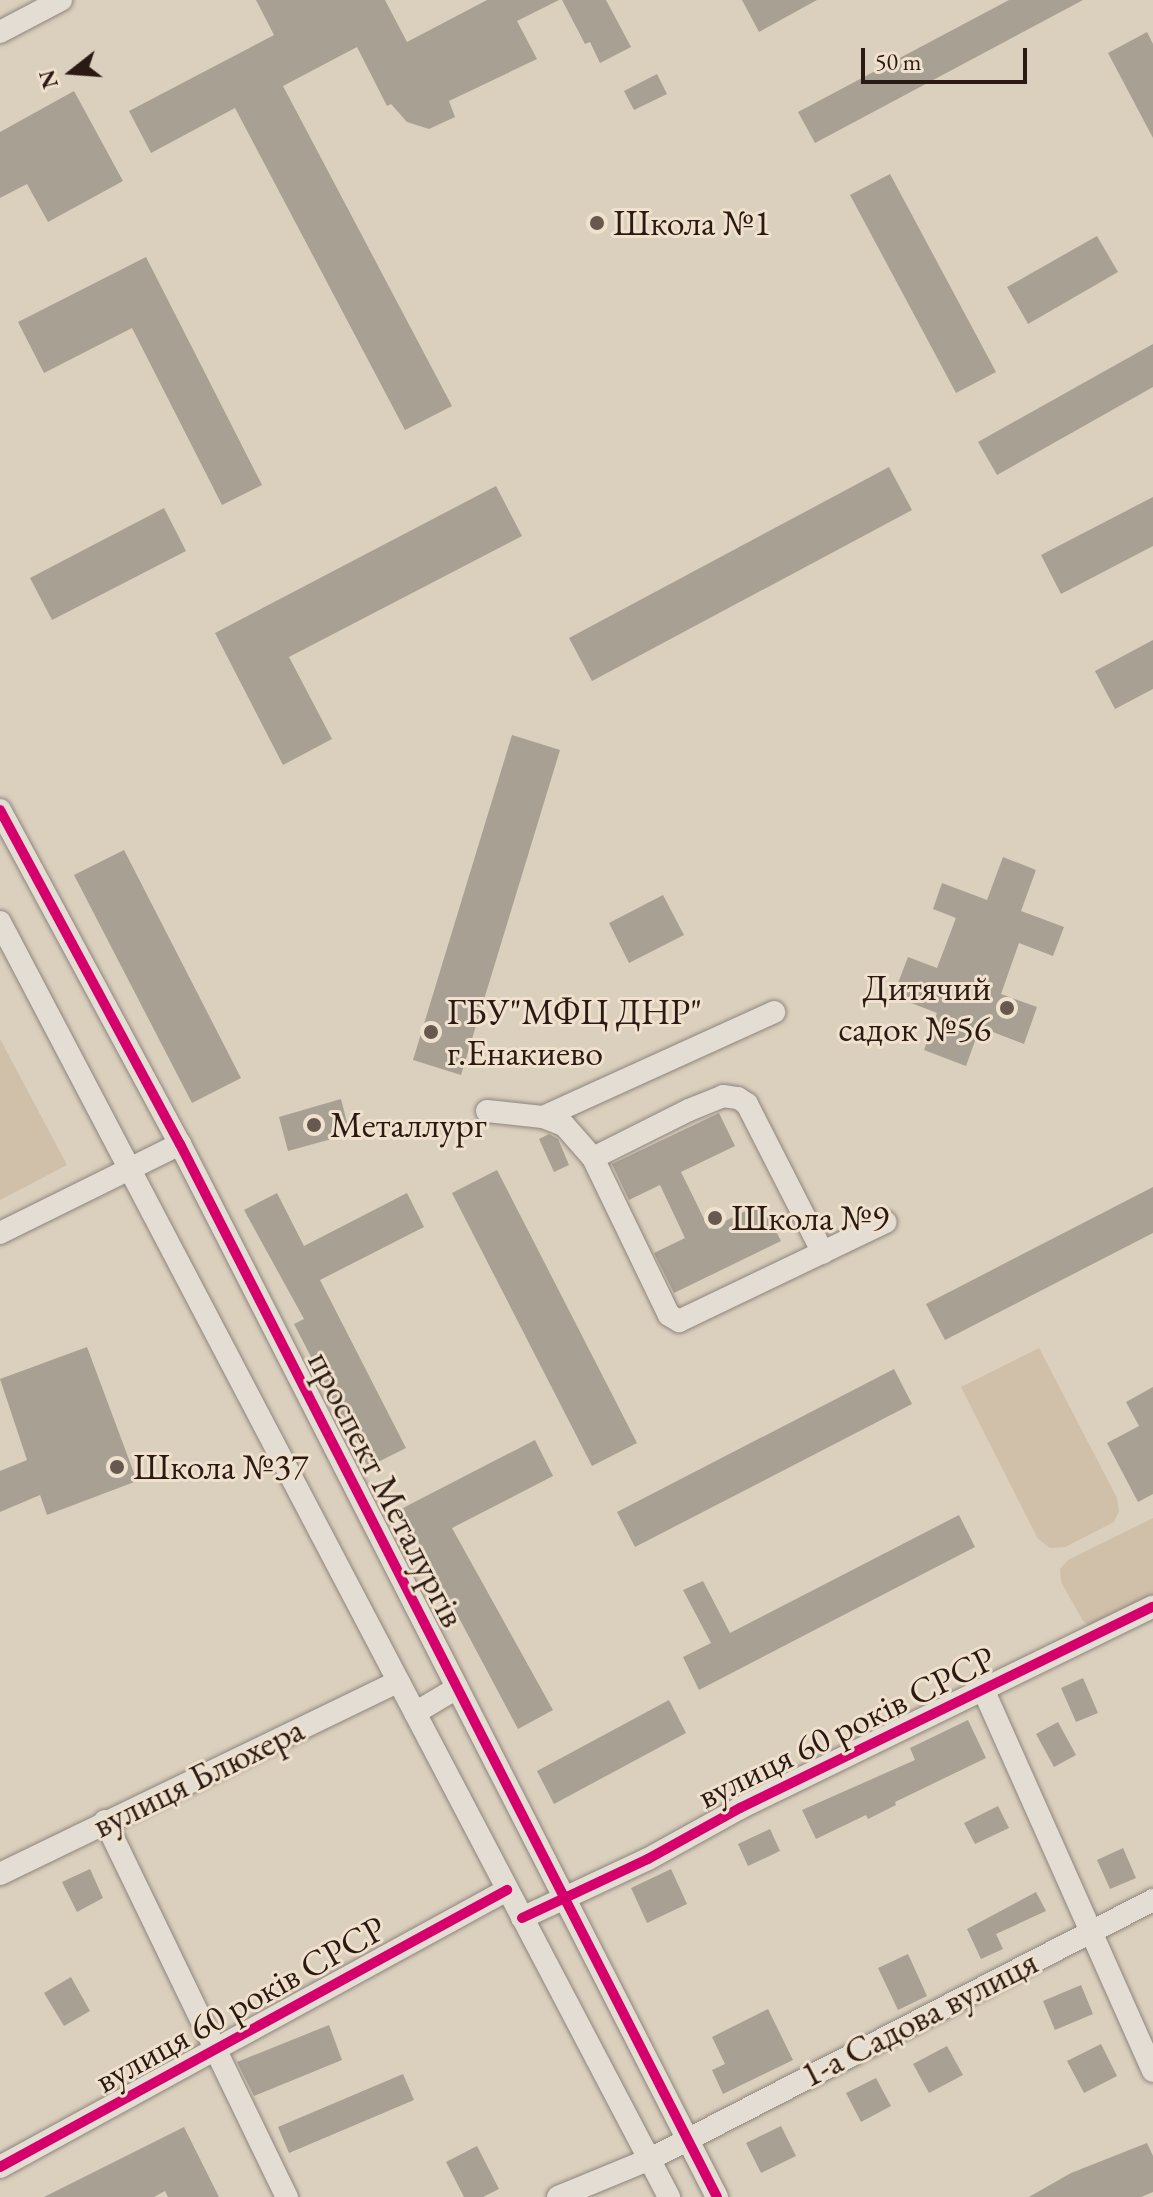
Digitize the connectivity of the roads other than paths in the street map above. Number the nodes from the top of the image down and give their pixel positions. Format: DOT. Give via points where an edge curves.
graph roads {
  1 [pos="61,0"];
  2 [pos="0,32"];
  3 [pos="0,810"];
  4 [pos="0,922"];
  5 [pos="774,1012"];
  6 [pos="487,1111"];
  7 [pos="543,1117"];
  8 [pos="180,1144"];
  9 [pos="593,1158"];
  10 [pos="130,1166"];
  11 [pos="886,1222"];
  12 [pos="0,1233"];
  13 [pos="823,1253"];
  14 [pos="1153,1607"];
  15 [pos="398,1682"];
  16 [pos="457,1688"];
  17 [pos="983,1689"];
  18 [pos="415,1713"];
  19 [pos="105,1821"];
  20 [pos="0,1874"];
  21 [pos="507,1890"];
  22 [pos="564,1898"];
  23 [pos="1153,1900"];
  24 [pos="522,1918"];
  25 [pos="1090,1930"];
  26 [pos="1153,2071"];
  27 [pos="686,2137"];
  28 [pos="650,2159"];
  29 [pos="0,2167"];
  30 [pos="287,2197"];
  31 [pos="558,2197"];
  32 [pos="669,2197"];
  33 [pos="717,2197"];
  1 -- 2 [label="street"];
  3 -- 8 [label="street, проспект Металургів"];
  4 -- 10 [label="street"];
  5 -- 7 [label="street"];
  6 -- 7 [label="street"];
  7 -- 9 [label="street" via="564,1125"];
  8 -- 10 [label="street"];
  8 -- 16 [label="street, проспект Металургів"];
  9 -- 13 [label="street" via="689,1110 723,1096 738,1098 747,1104"];
  9 -- 13 [label="street" via="675,1320 684,1321"];
  10 -- 12 [label="street"];
  10 -- 15 [label="street"];
  11 -- 13 [label="street"];
  14 -- 17 [label="street, вулиця 60 років СРСР"];
  15 -- 18 [label="street"];
  15 -- 19 [label="street, вулиця Блюхера"];
  16 -- 18 [label="street"];
  16 -- 22 [label="street, проспект Металургів"];
  17 -- 22 [label="street, вулиця 60 років СРСР"];
  17 -- 25 [label="street"];
  18 -- 21 [label="street"];
  19 -- 20 [label="street, вулиця Блюхера"];
  19 -- 30 [label="street"];
  21 -- 24 [label="street"];
  21 -- 29 [label="street, вулиця 60 років СРСР"];
  22 -- 24 [label="street, вулиця 60 років СРСР"];
  22 -- 27 [label="street, проспект Металургів"];
  23 -- 25 [label="street, 1-а Садова вулиця"];
  24 -- 28 [label="street"];
  25 -- 26 [label="street"];
  25 -- 27 [label="street, 1-а Садова вулиця"];
  27 -- 28 [label="street, 1-а Садова вулиця"];
  27 -- 33 [label="street, проспект Металургів"];
  28 -- 31 [label="street"];
  28 -- 32 [label="street"];
}
